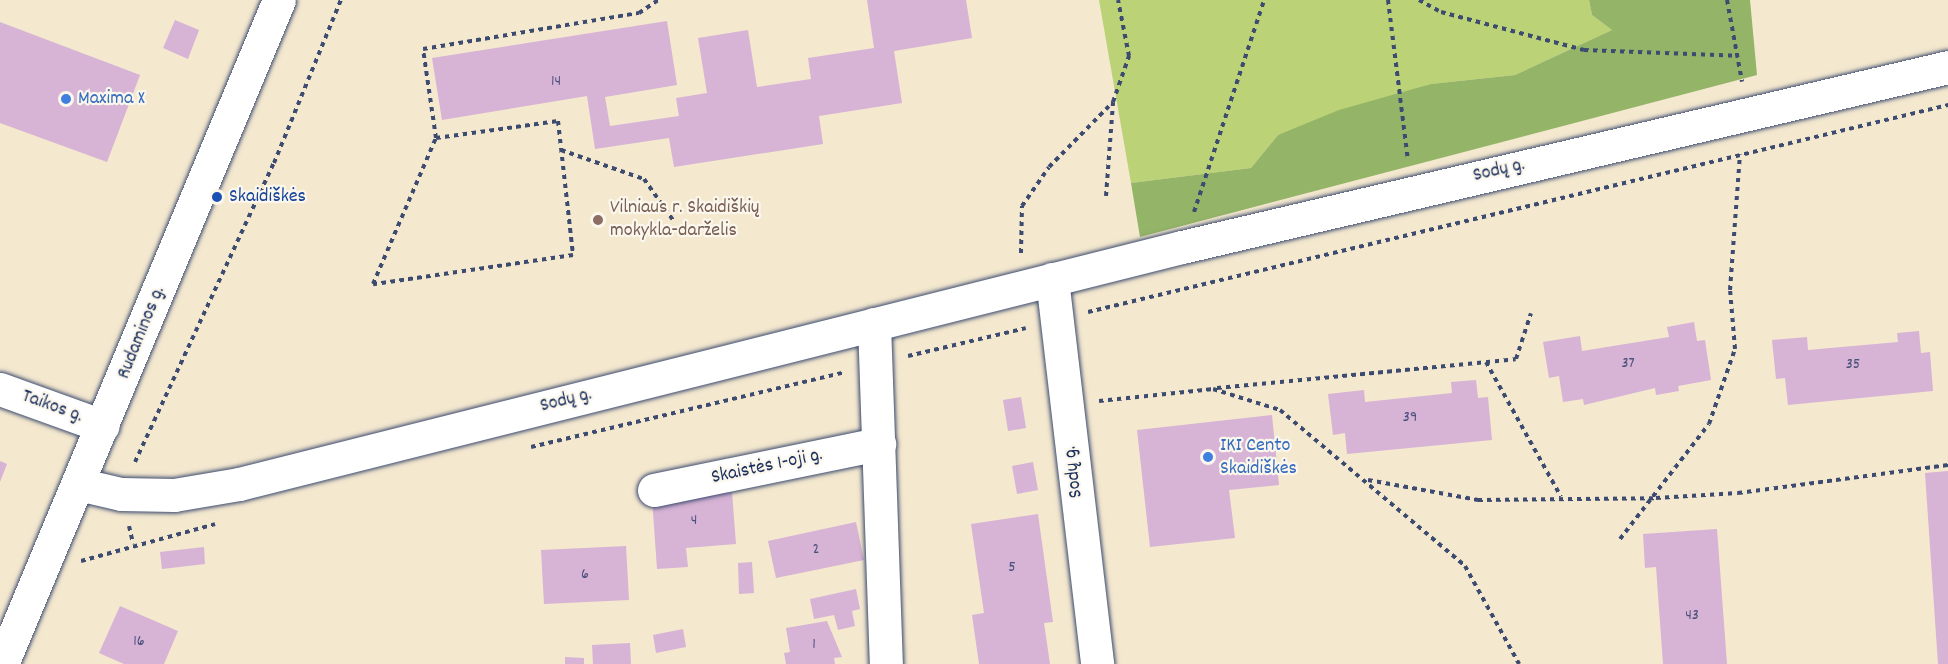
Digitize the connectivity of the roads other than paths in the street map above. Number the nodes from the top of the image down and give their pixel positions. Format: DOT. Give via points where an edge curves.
graph roads {
  1 [pos="279,0"];
  2 [pos="1948,67"];
  3 [pos="1052,279"];
  4 [pos="874,324"];
  5 [pos="0,389"];
  6 [pos="103,426"];
  7 [pos="879,444"];
  8 [pos="78,484"];
  9 [pos="654,490"];
  10 [pos="2,664"];
  11 [pos="886,664"];
  12 [pos="1097,664"];
  1 -- 6 [label="street, Rudaminos g."];
  2 -- 3 [label="street, Sodų g."];
  3 -- 4 [label="street, Sodų g."];
  3 -- 12 [label="street, Sodų g."];
  4 -- 7 [label="street"];
  4 -- 8 [label="street, Sodų g." via="239,484 174,495 122,494"];
  5 -- 6 [label="street, Taikos g."];
  6 -- 8 [label="street, Rudaminos g."];
  7 -- 9 [label="street, Skaistės 1-oji g."];
  7 -- 11 [label="street"];
  8 -- 10 [label="street, Rudaminos g."];
}
